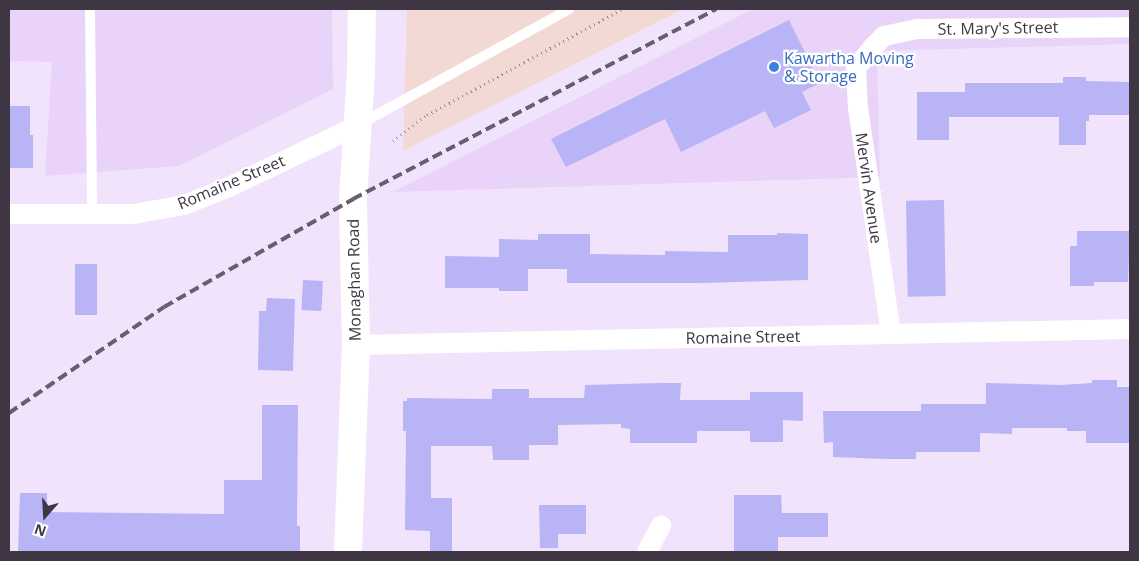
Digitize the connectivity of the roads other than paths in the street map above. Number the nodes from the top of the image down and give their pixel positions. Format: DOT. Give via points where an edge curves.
graph roads {
  1 [pos="90,9"];
  2 [pos="362,9"];
  3 [pos="569,9"];
  4 [pos="1130,27"];
  5 [pos="872,48"];
  6 [pos="356,126"];
  7 [pos="9,214"];
  8 [pos="92,214"];
  9 [pos="1130,329"];
  10 [pos="891,334"];
  11 [pos="356,345"];
  12 [pos="661,526"];
  13 [pos="348,552"];
  14 [pos="647,552"];
  1 -- 8 [label="lane"];
  2 -- 6 [label="main road, Monaghan Road"];
  3 -- 6 [label="lane"];
  4 -- 5 [label="street, St. Mary's Street" via="917,29 884,36"];
  5 -- 10 [label="street, Mervin Avenue" via="856,68 858,109"];
  6 -- 8 [label="street, Romaine Street" via="184,205 134,214"];
  6 -- 11 [label="main road, Monaghan Road" via="353,199"];
  7 -- 8 [label="street, Romaine Street"];
  9 -- 10 [label="street, Romaine Street"];
  10 -- 11 [label="street, Romaine Street"];
  11 -- 13 [label="main road, Monaghan Road"];
  12 -- 14 [label="street"];
}
